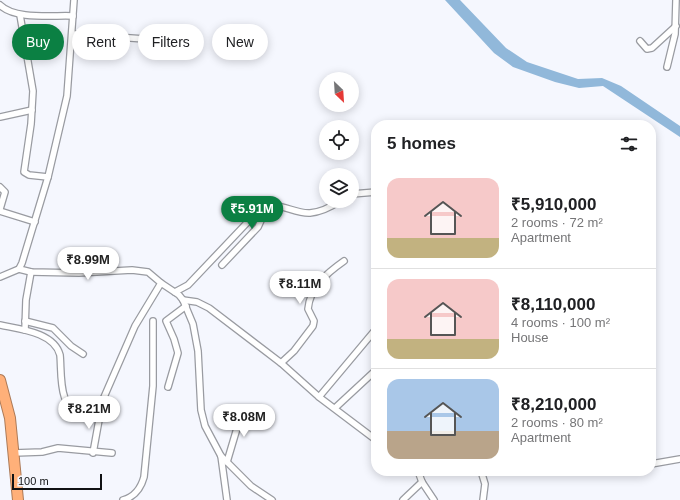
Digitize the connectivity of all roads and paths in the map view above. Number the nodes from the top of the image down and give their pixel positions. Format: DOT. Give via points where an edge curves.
graph roads {
  1 [pos="74,0"];
  2 [pos="676,0"];
  3 [pos="0,5"];
  4 [pos="20,14"];
  5 [pos="73,16"];
  6 [pos="73,24"];
  7 [pos="676,26"];
  8 [pos="72,34"];
  9 [pos="677,38"];
  10 [pos="640,41"];
  11 [pos="667,67"];
  12 [pos="32,110"];
  13 [pos="0,117"];
  14 [pos="48,177"];
  15 [pos="0,187"];
  16 [pos="371,192"];
  17 [pos="359,193"];
  18 [pos="268,205"];
  19 [pos="326,208"];
  20 [pos="0,210"];
  21 [pos="35,222"];
  22 [pos="344,261"];
  23 [pos="222,265"];
  24 [pos="19,269"];
  25 [pos="31,272"];
  26 [pos="0,277"];
  27 [pos="161,283"];
  28 [pos="175,292"];
  29 [pos="183,300"];
  30 [pos="186,306"];
  31 [pos="25,321"];
  32 [pos="153,322"];
  33 [pos="0,324"];
  34 [pos="25,330"];
  35 [pos="371,335"];
  36 [pos="83,354"];
  37 [pos="281,363"];
  38 [pos="371,375"];
  39 [pos="0,380"];
  40 [pos="168,387"];
  41 [pos="319,397"];
  42 [pos="4,407"];
  43 [pos="98,408"];
  44 [pos="243,408"];
  45 [pos="335,408"];
  46 [pos="371,436"];
  47 [pos="14,452"];
  48 [pos="93,453"];
  49 [pos="112,453"];
  50 [pos="221,456"];
  51 [pos="680,459"];
  52 [pos="227,462"];
  53 [pos="656,463"];
  54 [pos="420,476"];
  55 [pos="483,476"];
  56 [pos="422,482"];
  57 [pos="18,500"];
  58 [pos="123,500"];
  59 [pos="227,500"];
  60 [pos="272,500"];
  61 [pos="403,500"];
  62 [pos="434,500"];
  63 [pos="483,500"];
  1 -- 5 [label="street"];
  2 -- 7 [label="street"];
  3 -- 4 [label="street" via="9,12"];
  4 -- 5 [label="street"];
  4 -- 12 [label="street" via="33,91"];
  5 -- 6 [label="street"];
  7 -- 9 [label="street"];
  7 -- 10 [label="street" via="652,48 647,49"];
  8 -- 14 [label="street" via="67,96"];
  9 -- 11 [label="street"];
  12 -- 13 [label="street"];
  12 -- 14 [label="street" via="24,172"];
  14 -- 21 [label="street"];
  15 -- 20 [label="street" via="5,192"];
  16 -- 17 [label="street"];
  18 -- 19 [label="street" via="309,213"];
  18 -- 23 [label="street" via="258,227"];
  18 -- 28 [label="street" via="253,214 188,284"];
  20 -- 21 [label="street"];
  21 -- 24 [label="street"];
  22 -- 37 [label="street" via="330,270 316,287 308,309 314,321 313,326"];
  24 -- 25 [label="street"];
  24 -- 26 [label="street"];
  25 -- 27 [label="street" via="132,270 148,272"];
  25 -- 31 [label="street"];
  27 -- 28 [label="street"];
  27 -- 43 [label="street" via="135,326"];
  28 -- 29 [label="street"];
  29 -- 30 [label="street"];
  29 -- 37 [label="street" via="197,302 209,308"];
  30 -- 40 [label="street" via="166,321 178,353"];
  30 -- 50 [label="street" via="196,334 202,417"];
  31 -- 34 [label="street"];
  31 -- 36 [label="street" via="53,328"];
  32 -- 58 [label="street" via="153,386 144,477 137,491"];
  33 -- 34 [label="street"];
  34 -- 43 [label="street" via="49,339 58,349 64,395 69,406 78,412"];
  35 -- 41 [label="street"];
  37 -- 41 [label="street"];
  38 -- 45 [label="street"];
  39 -- 42 [label="highway"];
  41 -- 45 [label="street"];
  42 -- 47 [label="highway"];
  43 -- 48 [label="street" via="99,420"];
  44 -- 52 [label="street"];
  45 -- 46 [label="street"];
  47 -- 48 [label="street" via="42,452 58,448"];
  47 -- 57 [label="highway"];
  48 -- 49 [label="street"];
  50 -- 52 [label="street"];
  50 -- 59 [label="street"];
  51 -- 53 [label="street"];
  52 -- 60 [label="street" via="252,486"];
  54 -- 56 [label="street"];
  55 -- 63 [label="street" via="485,484"];
  56 -- 61 [label="street"];
  56 -- 62 [label="street"];
}
